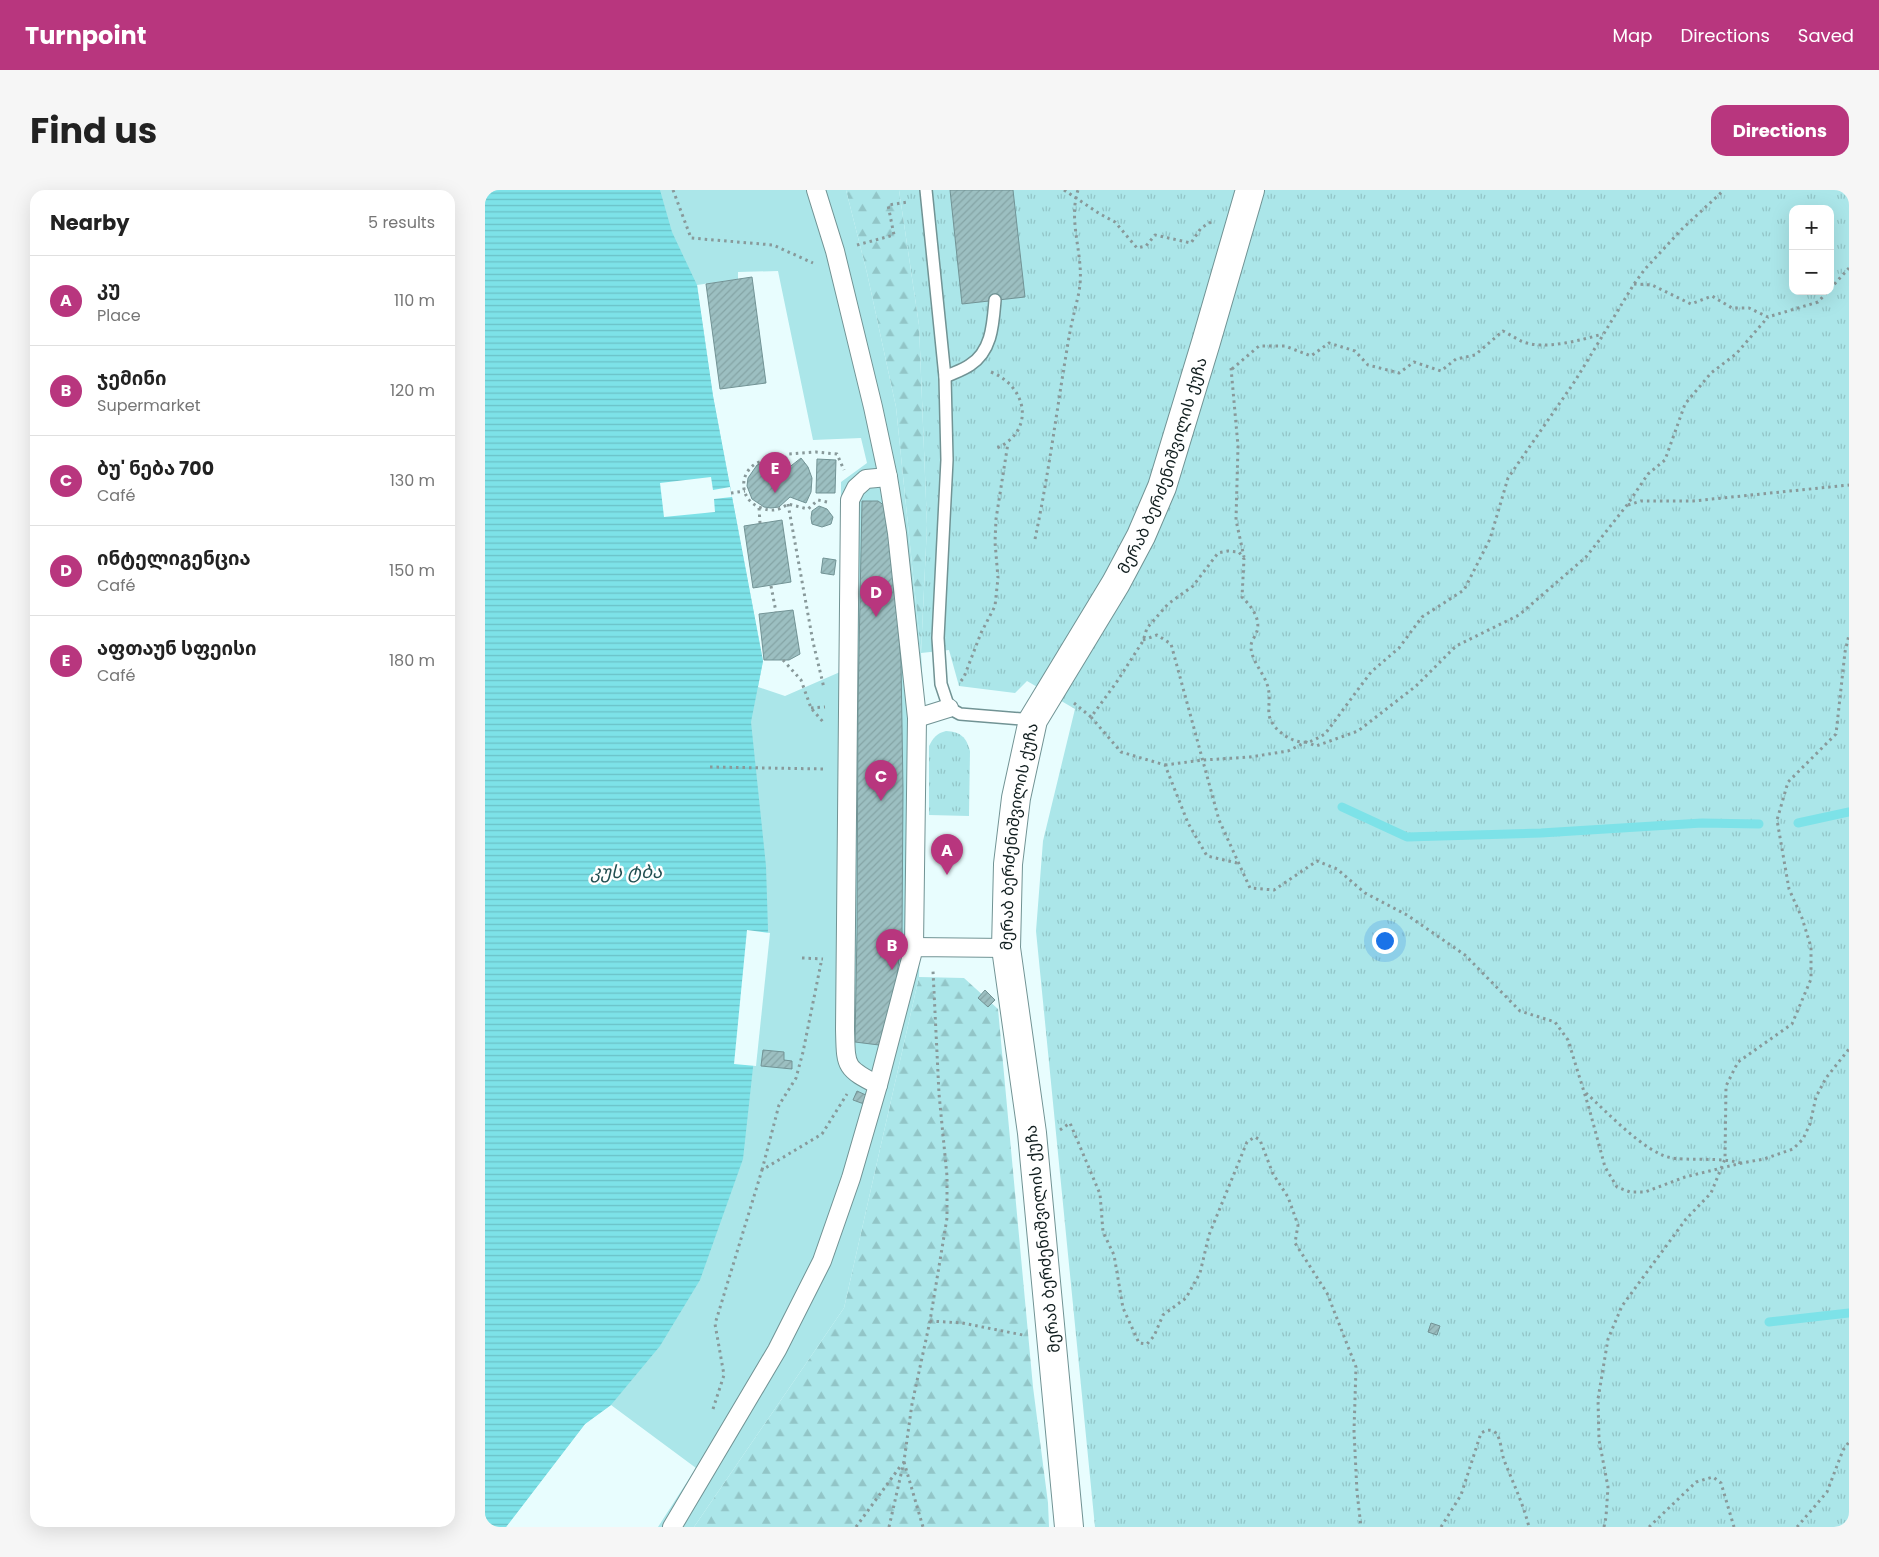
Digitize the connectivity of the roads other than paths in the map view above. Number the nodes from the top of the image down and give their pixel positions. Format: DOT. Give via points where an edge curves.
graph roads {
  1 [pos="816,190"];
  2 [pos="927,190"];
  3 [pos="1250,190"];
  4 [pos="995,300"];
  5 [pos="945,377"];
  6 [pos="888,478"];
  7 [pos="947,703"];
  8 [pos="917,718"];
  9 [pos="1033,720"];
  10 [pos="914,947"];
  11 [pos="1006,948"];
  12 [pos="878,1085"];
  13 [pos="672,1527"];
  14 [pos="1069,1527"];
  1 -- 6 [label="street" via="835,252"];
  2 -- 5 [label="lane"];
  3 -- 9 [label="street, მერაბ ბერძენიშვილის ქუჩა" via="1164,479 1141,536"];
  4 -- 5 [label="lane" via="991,336 978,359"];
  5 -- 7 [label="lane" via="947,460 938,638 941,684"];
  6 -- 8 [label="street"];
  6 -- 12 [label="street" via="865,479 850,500 840,733 847,770 846,1059 856,1074"];
  7 -- 8 [label="street"];
  7 -- 9 [label="lane" via="960,714"];
  8 -- 10 [label="street"];
  9 -- 11 [label="street, მერაბ ბერძენიშვილის ქუჩა" via="1016,798 1008,864"];
  10 -- 11 [label="street"];
  10 -- 12 [label="street"];
  11 -- 14 [label="street, მერაბ ბერძენიშვილის ქუჩა" via="1032,1133"];
  12 -- 13 [label="street" via="822,1261 777,1350"];
}
